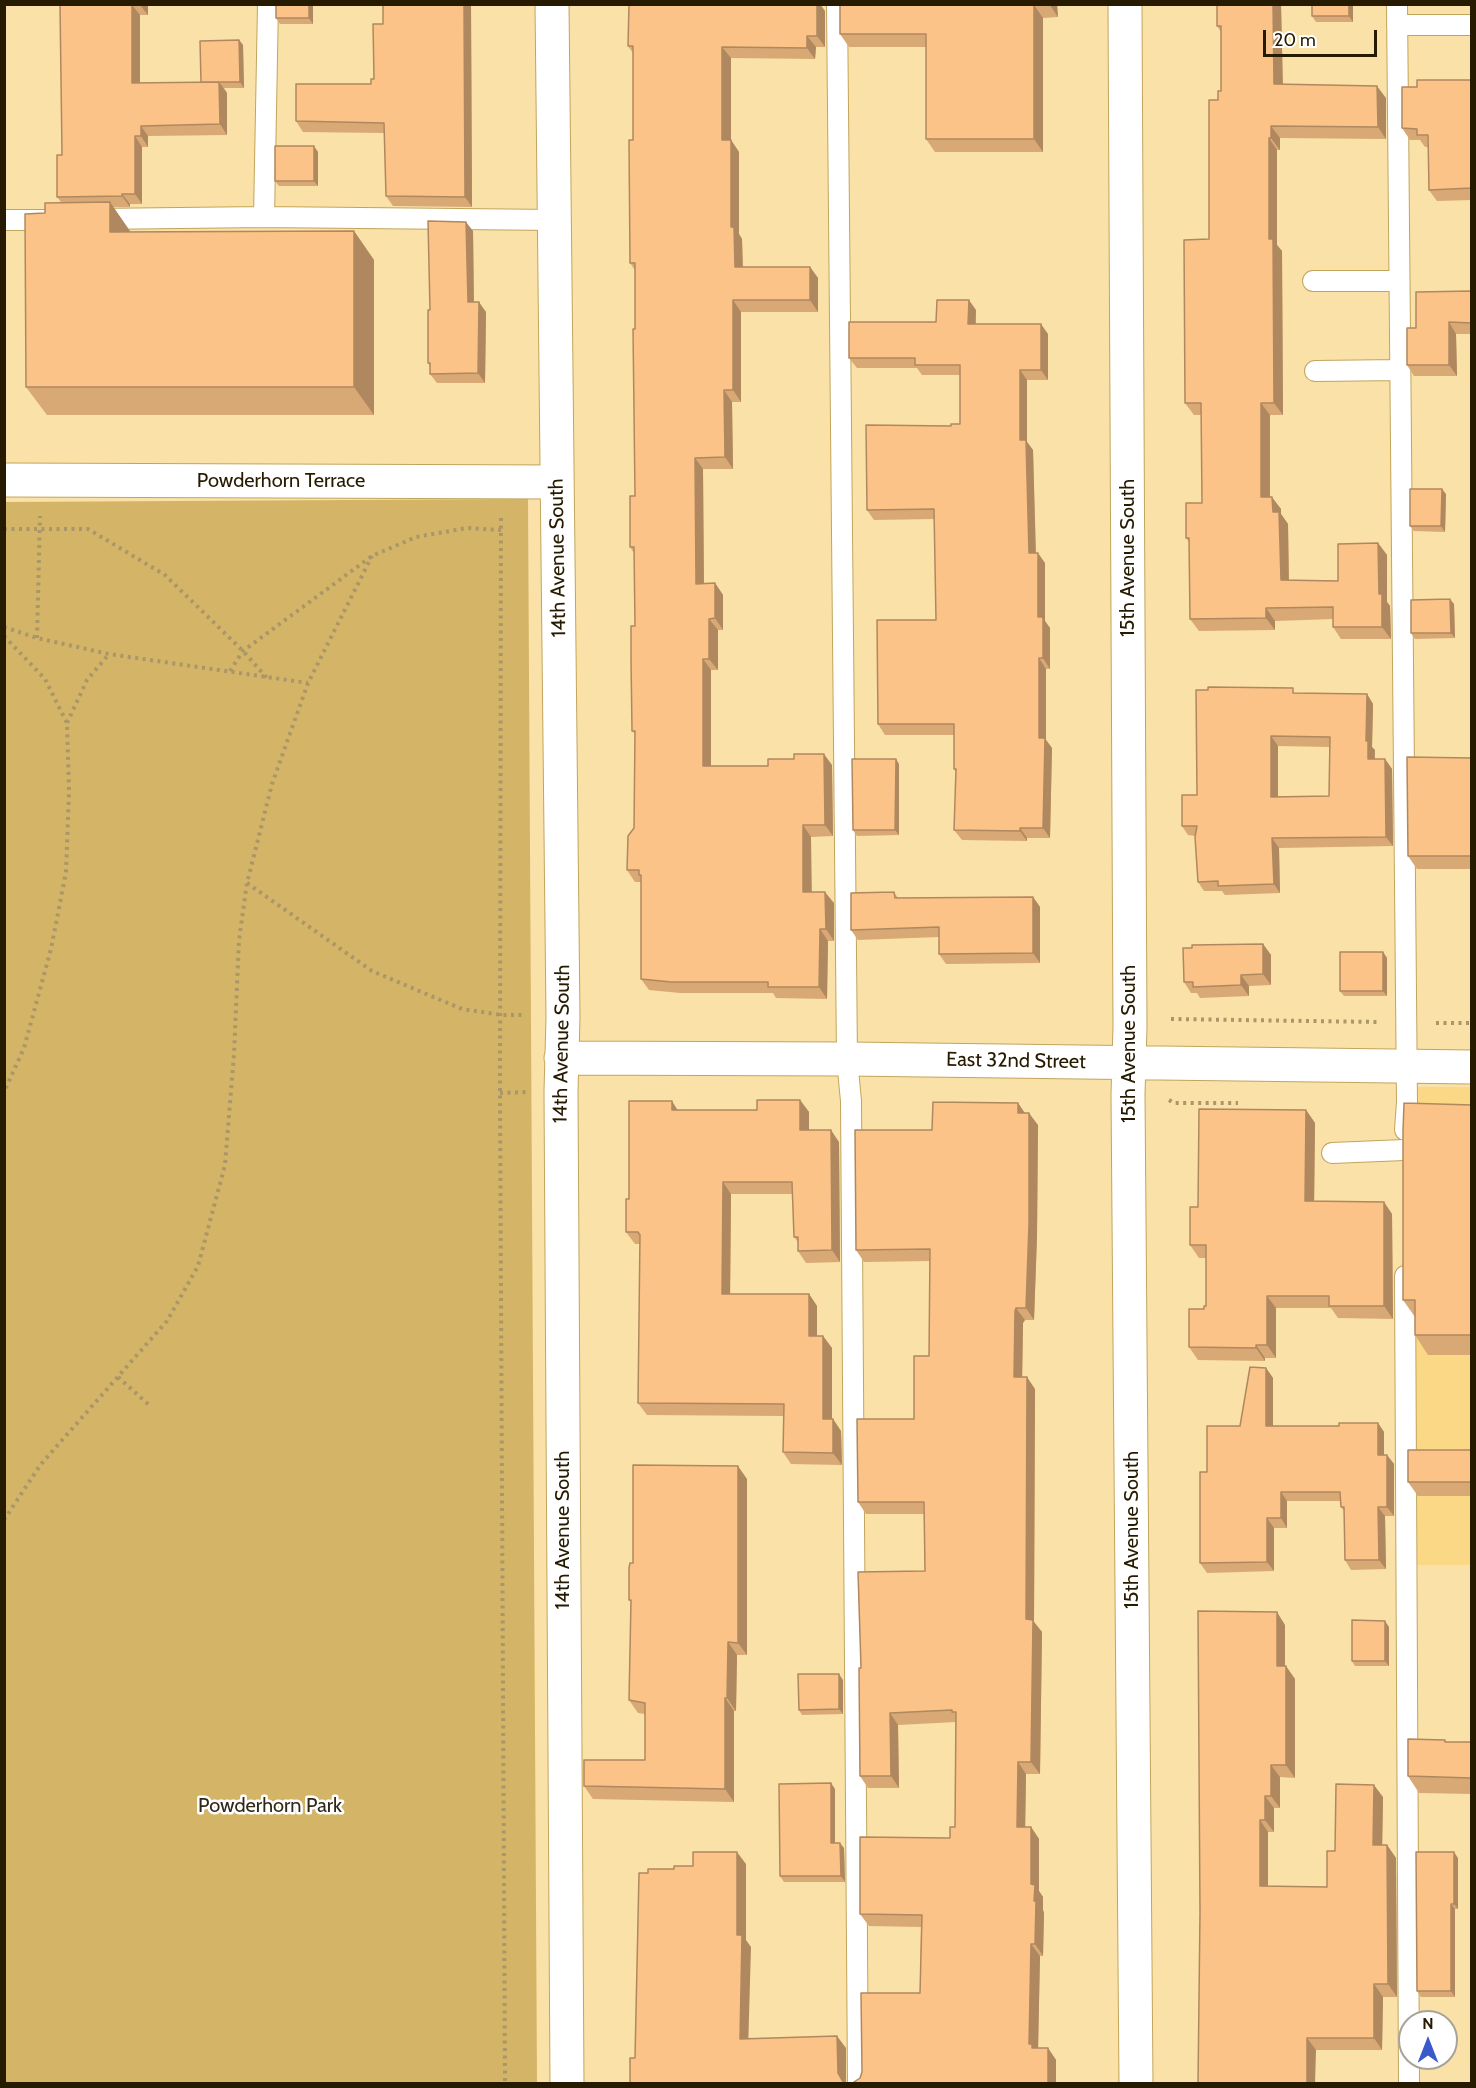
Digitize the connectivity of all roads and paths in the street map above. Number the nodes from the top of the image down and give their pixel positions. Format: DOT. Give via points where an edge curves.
graph roads {
  1 [pos="268,4"];
  2 [pos="552,4"];
  3 [pos="837,4"];
  4 [pos="1125,4"];
  5 [pos="1397,4"];
  6 [pos="1397,25"];
  7 [pos="1472,25"];
  8 [pos="264,217"];
  9 [pos="4,220"];
  10 [pos="555,220"];
  11 [pos="1312,281"];
  12 [pos="1399,281"];
  13 [pos="1400,370"];
  14 [pos="1315,371"];
  15 [pos="4,480"];
  16 [pos="557,482"];
  17 [pos="40,512"];
  18 [pos="38,529"];
  19 [pos="4,530"];
  20 [pos="372,556"];
  21 [pos="4,627"];
  22 [pos="4,636"];
  23 [pos="37,638"];
  24 [pos="243,651"];
  25 [pos="109,654"];
  26 [pos="230,671"];
  27 [pos="267,678"];
  28 [pos="308,683"];
  29 [pos="67,723"];
  30 [pos="247,882"];
  31 [pos="502,1015"];
  32 [pos="527,1015"];
  33 [pos="1171,1019"];
  34 [pos="1405,1022"];
  35 [pos="1472,1023"];
  36 [pos="561,1058"];
  37 [pos="847,1059"];
  38 [pos="1128,1063"];
  39 [pos="1406,1067"];
  40 [pos="1472,1067"];
  41 [pos="4,1092"];
  42 [pos="527,1092"];
  43 [pos="500,1093"];
  44 [pos="1404,1150"];
  45 [pos="1332,1153"];
  46 [pos="1404,1174"];
  47 [pos="1405,1258"];
  48 [pos="118,1377"];
  49 [pos="149,1405"];
  50 [pos="4,1521"];
  51 [pos="505,2084"];
  52 [pos="567,2084"];
  53 [pos="858,2084"];
  54 [pos="1136,2084"];
  55 [pos="1409,2084"];
  1 -- 8 [label="lane"];
  2 -- 10 [label="street, 14th Avenue South"];
  3 -- 37 [label="lane"];
  4 -- 38 [label="street, 15th Avenue South"];
  5 -- 6 [label="lane"];
  6 -- 7 [label="lane"];
  6 -- 12 [label="lane"];
  8 -- 9 [label="lane"];
  8 -- 10 [label="lane"];
  10 -- 16 [label="street, 14th Avenue South"];
  11 -- 12 [label="lane"];
  12 -- 13 [label="lane"];
  13 -- 14 [label="lane"];
  13 -- 34 [label="lane"];
  15 -- 16 [label="street, Powderhorn Terrace"];
  16 -- 36 [label="street, 14th Avenue South"];
  17 -- 18 [label="path"];
  18 -- 19 [label="path"];
  18 -- 23 [label="path"];
  18 -- 24 [label="path" via="88,529 165,575"];
  20 -- 24 [label="path"];
  20 -- 28 [label="path"];
  20 -- 31 [label="path" via="416,537 467,528 501,530"];
  21 -- 23 [label="path"];
  22 -- 29 [label="path" via="45,679"];
  23 -- 25 [label="path"];
  24 -- 26 [label="path"];
  24 -- 27 [label="path"];
  25 -- 26 [label="path"];
  25 -- 29 [label="path" via="87,680"];
  26 -- 27 [label="path"];
  27 -- 28 [label="path"];
  28 -- 30 [label="path" via="272,784"];
  29 -- 41 [label="path" via="66,872 51,949 24,1048"];
  30 -- 31 [label="path" via="372,971 462,1009"];
  30 -- 48 [label="path" via="239,940 225,1164 198,1266 167,1321"];
  31 -- 32 [label="path"];
  31 -- 43 [label="path"];
  33 -- 34 [label="path"];
  34 -- 35 [label="path"];
  34 -- 39 [label="lane"];
  36 -- 37 [label="street, East 32nd Street"];
  36 -- 52 [label="street, 14th Avenue South"];
  37 -- 38 [label="street, East 32nd Street"];
  37 -- 53 [label="lane" via="851,1101"];
  38 -- 39 [label="street, East 32nd Street"];
  38 -- 54 [label="street, 15th Avenue South"];
  39 -- 40 [label="street, East 32nd Street"];
  39 -- 44 [label="lane"];
  42 -- 43 [label="path"];
  43 -- 51 [label="path"];
  44 -- 45 [label="lane"];
  44 -- 46 [label="lane"];
  47 -- 55 [label="lane"];
  48 -- 49 [label="path"];
  48 -- 50 [label="path" via="41,1464"];
}
